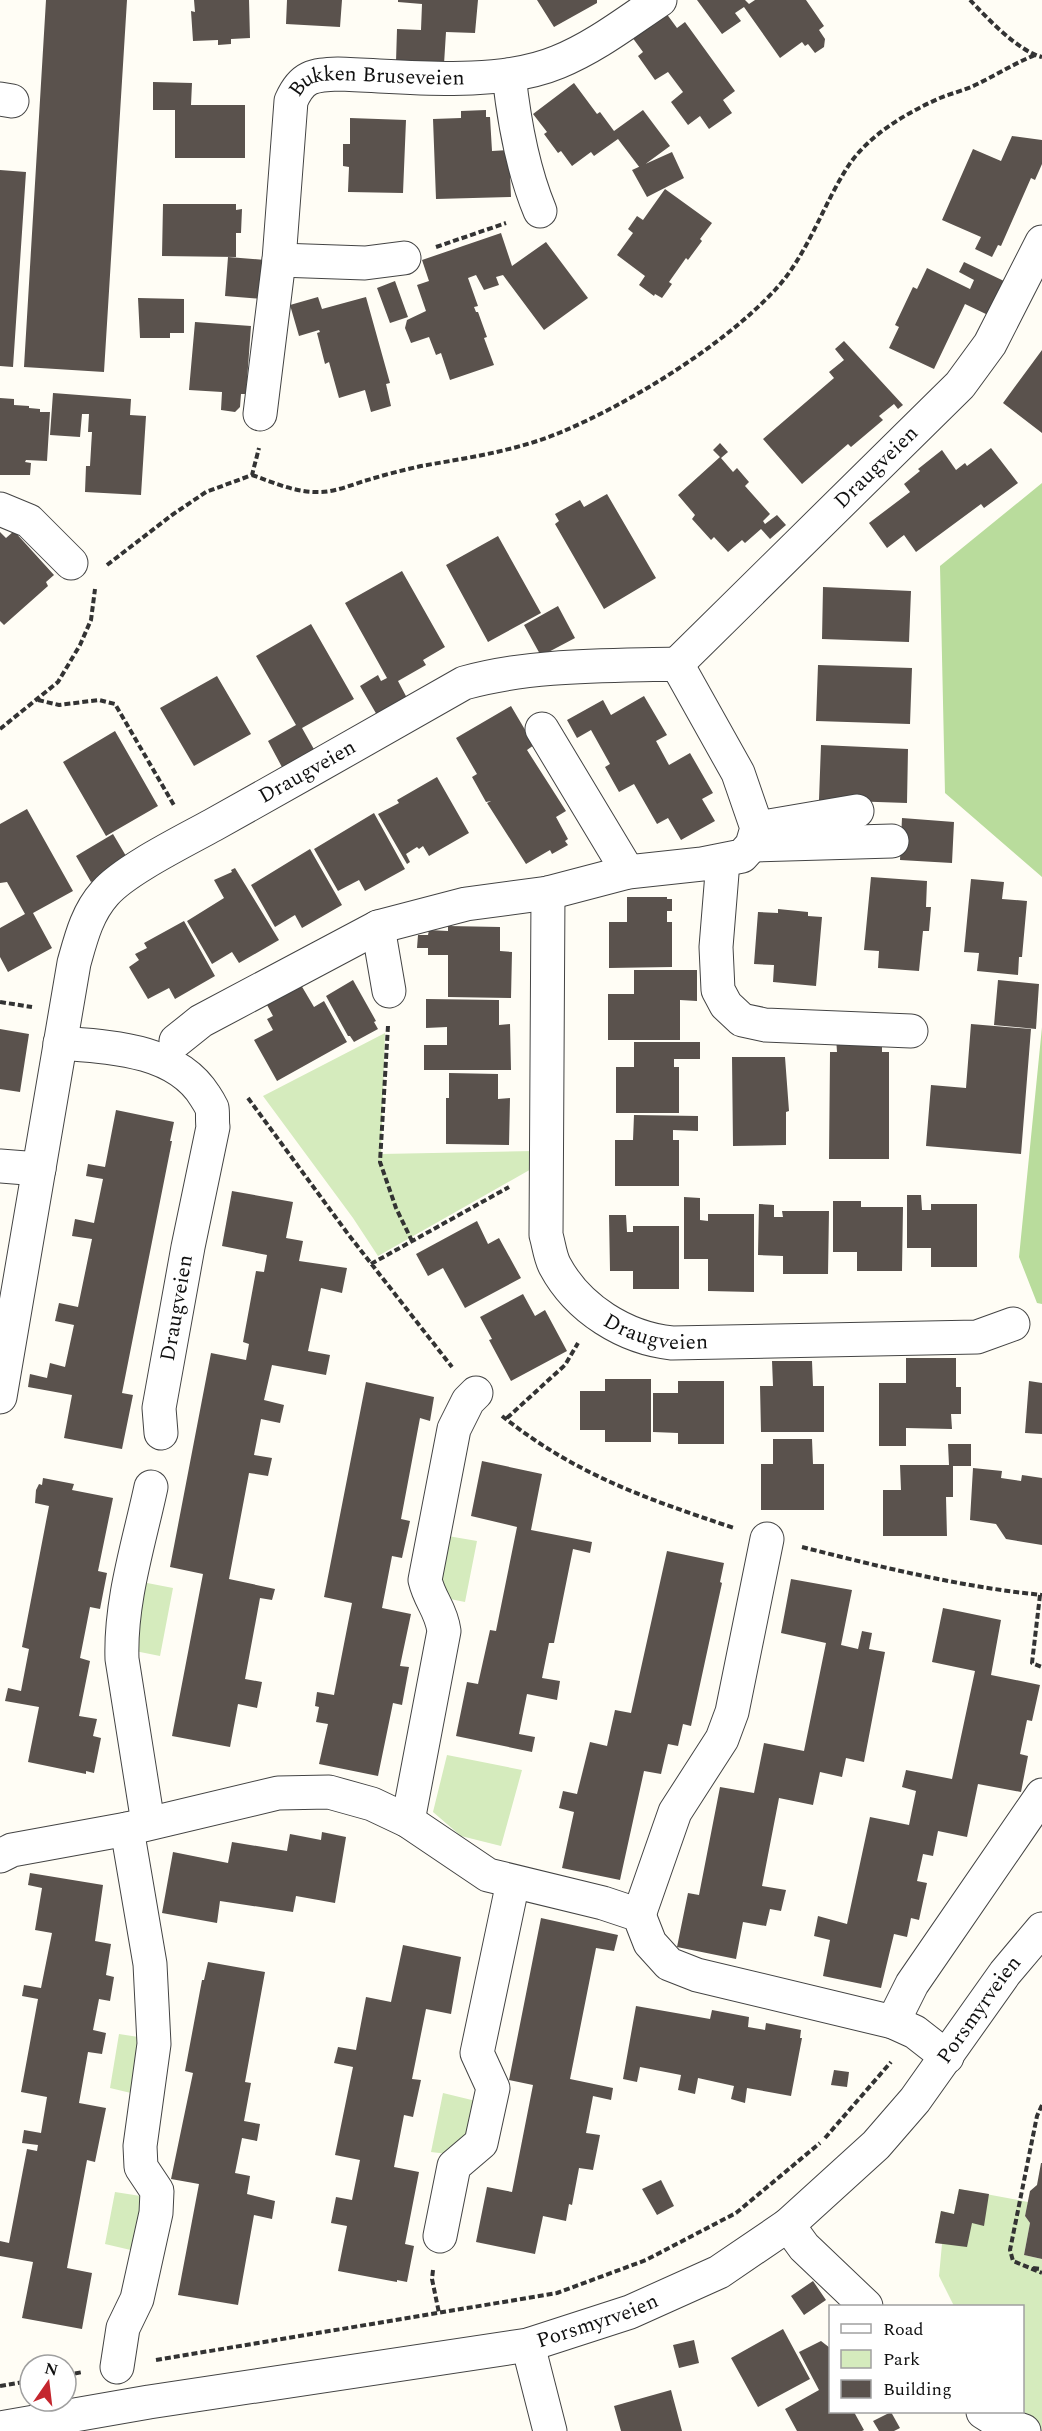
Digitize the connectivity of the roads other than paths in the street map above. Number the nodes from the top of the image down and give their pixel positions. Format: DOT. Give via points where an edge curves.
graph roads {
  1 [pos="660,0"];
  2 [pos="509,75"];
  3 [pos="540,211"];
  4 [pos="1042,242"];
  5 [pos="404,258"];
  6 [pos="279,260"];
  7 [pos="260,414"];
  8 [pos="0,509"];
  9 [pos="84,568"];
  10 [pos="677,664"];
  11 [pos="542,729"];
  12 [pos="857,811"];
  13 [pos="754,836"];
  14 [pos="892,841"];
  15 [pos="723,861"];
  16 [pos="628,873"];
  17 [pos="548,893"];
  18 [pos="378,927"];
  19 [pos="389,991"];
  20 [pos="911,1031"];
  21 [pos="176,1041"];
  22 [pos="60,1042"];
  23 [pos="0,1166"];
  24 [pos="39,1169"];
  25 [pos="1013,1324"];
  26 [pos="476,1393"];
  27 [pos="0,1397"];
  28 [pos="161,1433"];
  29 [pos="151,1487"];
  30 [pos="766,1539"];
  31 [pos="1042,1795"];
  32 [pos="408,1821"];
  33 [pos="137,1826"];
  34 [pos="0,1856"];
  35 [pos="513,1882"];
  36 [pos="639,1915"];
  37 [pos="1042,1929"];
  38 [pos="904,2027"];
  39 [pos="947,2057"];
  40 [pos="788,2225"];
  41 [pos="440,2236"];
  42 [pos="864,2305"];
  43 [pos="528,2345"];
  44 [pos="117,2367"];
  45 [pos="985,2413"];
  46 [pos="0,2428"];
  47 [pos="550,2431"];
  48 [pos="1024,2431"];
  1 -- 2 [label="street, Bukken Bruseveien" via="591,47 556,63"];
  2 -- 3 [label="street" via="523,160"];
  2 -- 6 [label="street, Bukken Bruseveien" via="480,78 338,74 305,80 291,101"];
  4 -- 10 [label="street, Draugveien" via="990,344 960,385"];
  5 -- 6 [label="street" via="365,263"];
  6 -- 7 [label="street, Bukken Bruseveien"];
  8 -- 9 [label="street" via="29,521"];
  10 -- 13 [label="street" via="738,773"];
  10 -- 22 [label="street, Draugveien" via="504,674 464,683 124,877 106,891 81,934"];
  11 -- 16 [label="street"];
  12 -- 13 [label="street"];
  13 -- 14 [label="street"];
  13 -- 15 [label="street" via="742,856"];
  15 -- 16 [label="street"];
  15 -- 20 [label="street" via="716,947 718,990 726,1005 742,1020 765,1025"];
  16 -- 17 [label="street"];
  17 -- 18 [label="street" via="466,904"];
  17 -- 25 [label="street, Draugveien" via="546,1234 555,1266 574,1293 596,1313 633,1335 672,1343 977,1337"];
  18 -- 19 [label="street"];
  18 -- 21 [label="street" via="201,1021"];
  22 -- 24 [label="street, Draugveien"];
  22 -- 28 [label="street, Draugveien" via="111,1047 179,1068 196,1082 212,1107 213,1126 159,1408"];
  23 -- 24 [label="street"];
  24 -- 27 [label="street, Draugveien"];
  26 -- 32 [label="street" via="454,1429 425,1580 442,1615 444,1631"];
  29 -- 33 [label="street" via="121,1636"];
  30 -- 36 [label="street" via="732,1713 722,1740 675,1812"];
  31 -- 38 [label="street" via="912,1984"];
  32 -- 33 [label="street" via="372,1804 329,1792 278,1793"];
  32 -- 35 [label="street" via="488,1875"];
  33 -- 34 [label="street" via="12,1850"];
  33 -- 44 [label="street" via="154,2044 140,2146 141,2166 157,2192 137,2299 123,2328"];
  35 -- 36 [label="street"];
  35 -- 41 [label="street" via="477,2053 493,2088 481,2143 454,2166"];
  36 -- 38 [label="street" via="650,1943 669,1964 697,1975"];
  37 -- 39 [label="street, Porsmyrveien" via="1005,1973"];
  38 -- 39 [label="street"];
  39 -- 40 [label="street, Porsmyrveien" via="876,2145"];
  40 -- 42 [label="street" via="817,2260"];
  40 -- 43 [label="street, Porsmyrveien" via="719,2272 630,2312"];
  43 -- 46 [label="street, Porsmyrveien"];
  43 -- 47 [label="street"];
  45 -- 48 [label="street"];
}
